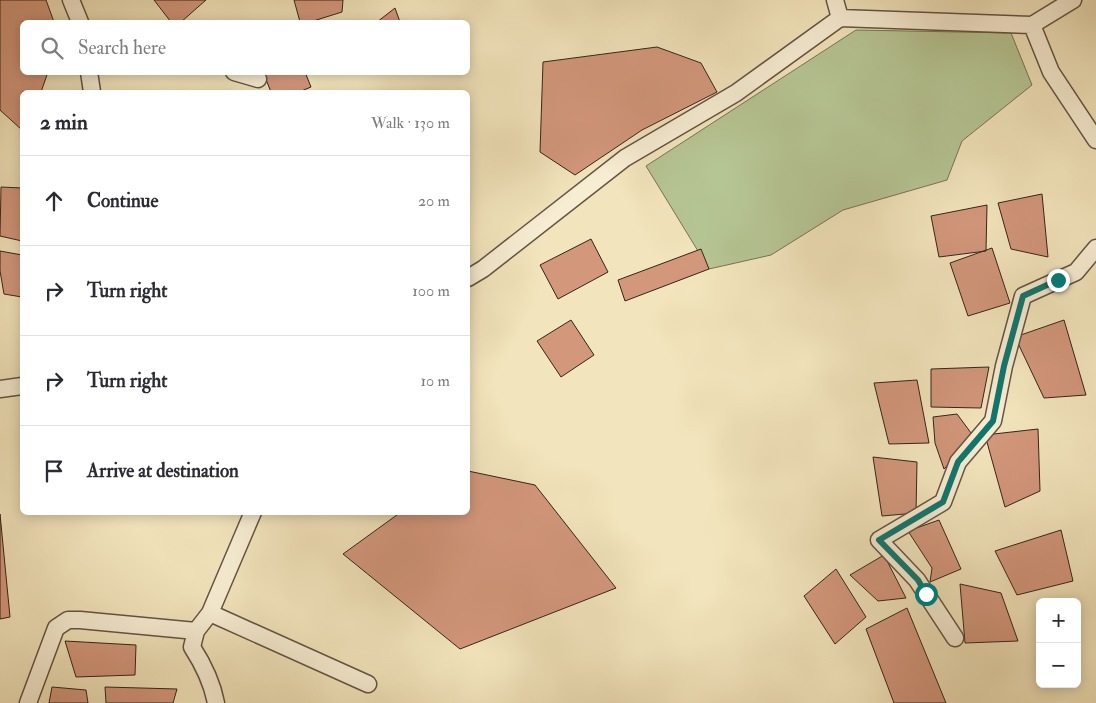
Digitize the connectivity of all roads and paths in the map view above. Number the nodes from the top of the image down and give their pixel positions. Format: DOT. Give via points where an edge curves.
graph roads {
  1 [pos="71,0"];
  2 [pos="835,0"];
  3 [pos="1073,0"];
  4 [pos="840,18"];
  5 [pos="79,20"];
  6 [pos="1032,25"];
  7 [pos="89,75"];
  8 [pos="244,75"];
  9 [pos="258,79"];
  10 [pos="92,90"];
  11 [pos="1096,140"];
  12 [pos="1096,248"];
  13 [pos="470,277"];
  14 [pos="20,386"];
  15 [pos="0,389"];
  16 [pos="252,515"];
  17 [pos="210,613"];
  18 [pos="196,631"];
  19 [pos="955,638"];
  20 [pos="368,684"];
  21 [pos="28,703"];
  22 [pos="216,703"];
  1 -- 5 [label="street"];
  2 -- 4 [label="street"];
  3 -- 6 [label="street"];
  4 -- 6 [label="street"];
  4 -- 13 [label="street" via="736,93 625,158"];
  6 -- 11 [label="street" via="1051,72"];
  7 -- 10 [label="street"];
  8 -- 9 [label="street"];
  12 -- 19 [label="street" via="1076,272 1023,296 993,421 958,462 943,502 879,540 918,580"];
  14 -- 15 [label="street"];
  16 -- 17 [label="street"];
  17 -- 18 [label="street"];
  17 -- 20 [label="street"];
  18 -- 21 [label="street" via="68,620 56,628"];
  18 -- 22 [label="street" via="192,647 213,688"];
}
